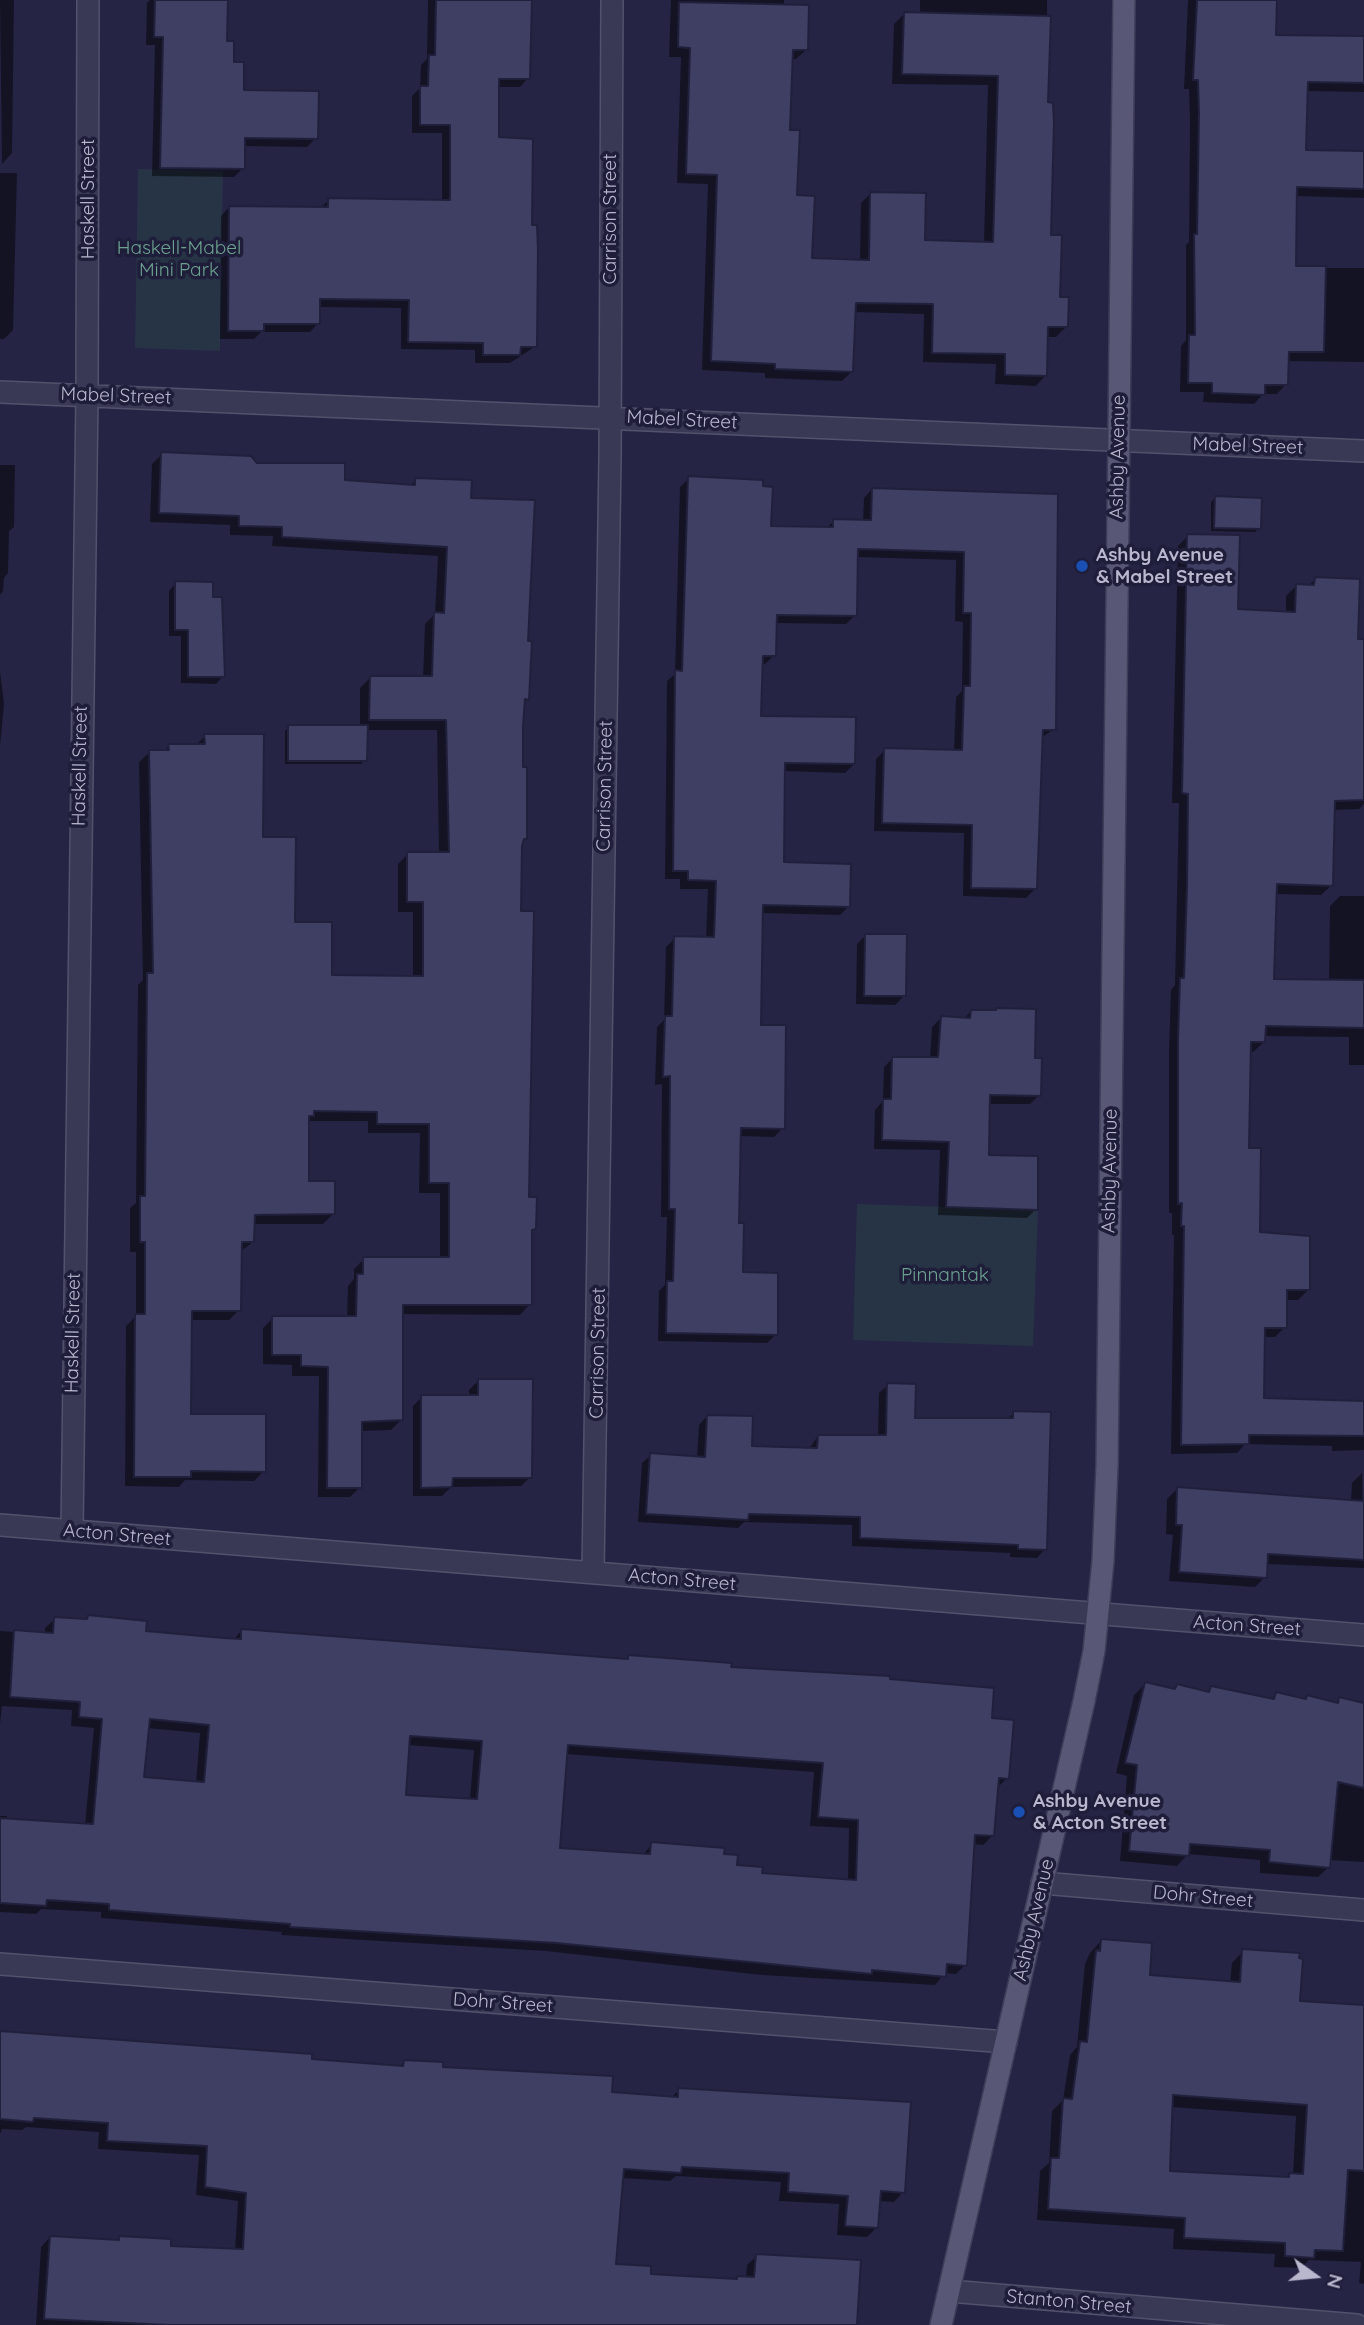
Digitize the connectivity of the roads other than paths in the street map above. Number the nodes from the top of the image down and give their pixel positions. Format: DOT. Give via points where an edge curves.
graph roads {
  1 [pos="88,0"];
  2 [pos="612,0"];
  3 [pos="1124,0"];
  4 [pos="0,392"];
  5 [pos="87,395"];
  6 [pos="610,417"];
  7 [pos="1118,441"];
  8 [pos="1364,451"];
  9 [pos="0,1525"];
  10 [pos="72,1531"];
  11 [pos="593,1572"];
  12 [pos="1097,1613"];
  13 [pos="1364,1635"];
  14 [pos="1042,1883"];
  15 [pos="1364,1910"];
  16 [pos="0,1964"];
  17 [pos="1006,2042"];
  18 [pos="948,2291"];
  19 [pos="941,2325"];
  20 [pos="1357,2325"];
  1 -- 5 [label="street, Haskell Street"];
  2 -- 6 [label="street, Carrison Street"];
  3 -- 7 [label="main road, Ashby Avenue"];
  4 -- 5 [label="street, Mabel Street"];
  5 -- 6 [label="street, Mabel Street"];
  5 -- 10 [label="street, Haskell Street"];
  6 -- 7 [label="street, Mabel Street"];
  6 -- 11 [label="street, Carrison Street"];
  7 -- 8 [label="street, Mabel Street"];
  7 -- 12 [label="main road, Ashby Avenue" via="1107,1466"];
  9 -- 10 [label="street, Acton Street"];
  10 -- 11 [label="street, Acton Street"];
  11 -- 12 [label="street, Acton Street"];
  12 -- 13 [label="street, Acton Street"];
  12 -- 14 [label="main road, Ashby Avenue" via="1084,1701"];
  14 -- 15 [label="street, Dohr Street"];
  14 -- 17 [label="main road, Ashby Avenue"];
  16 -- 17 [label="street, Dohr Street"];
  17 -- 18 [label="main road, Ashby Avenue"];
  18 -- 19 [label="main road, Ashby Avenue"];
  18 -- 20 [label="street, Stanton Street"];
}
